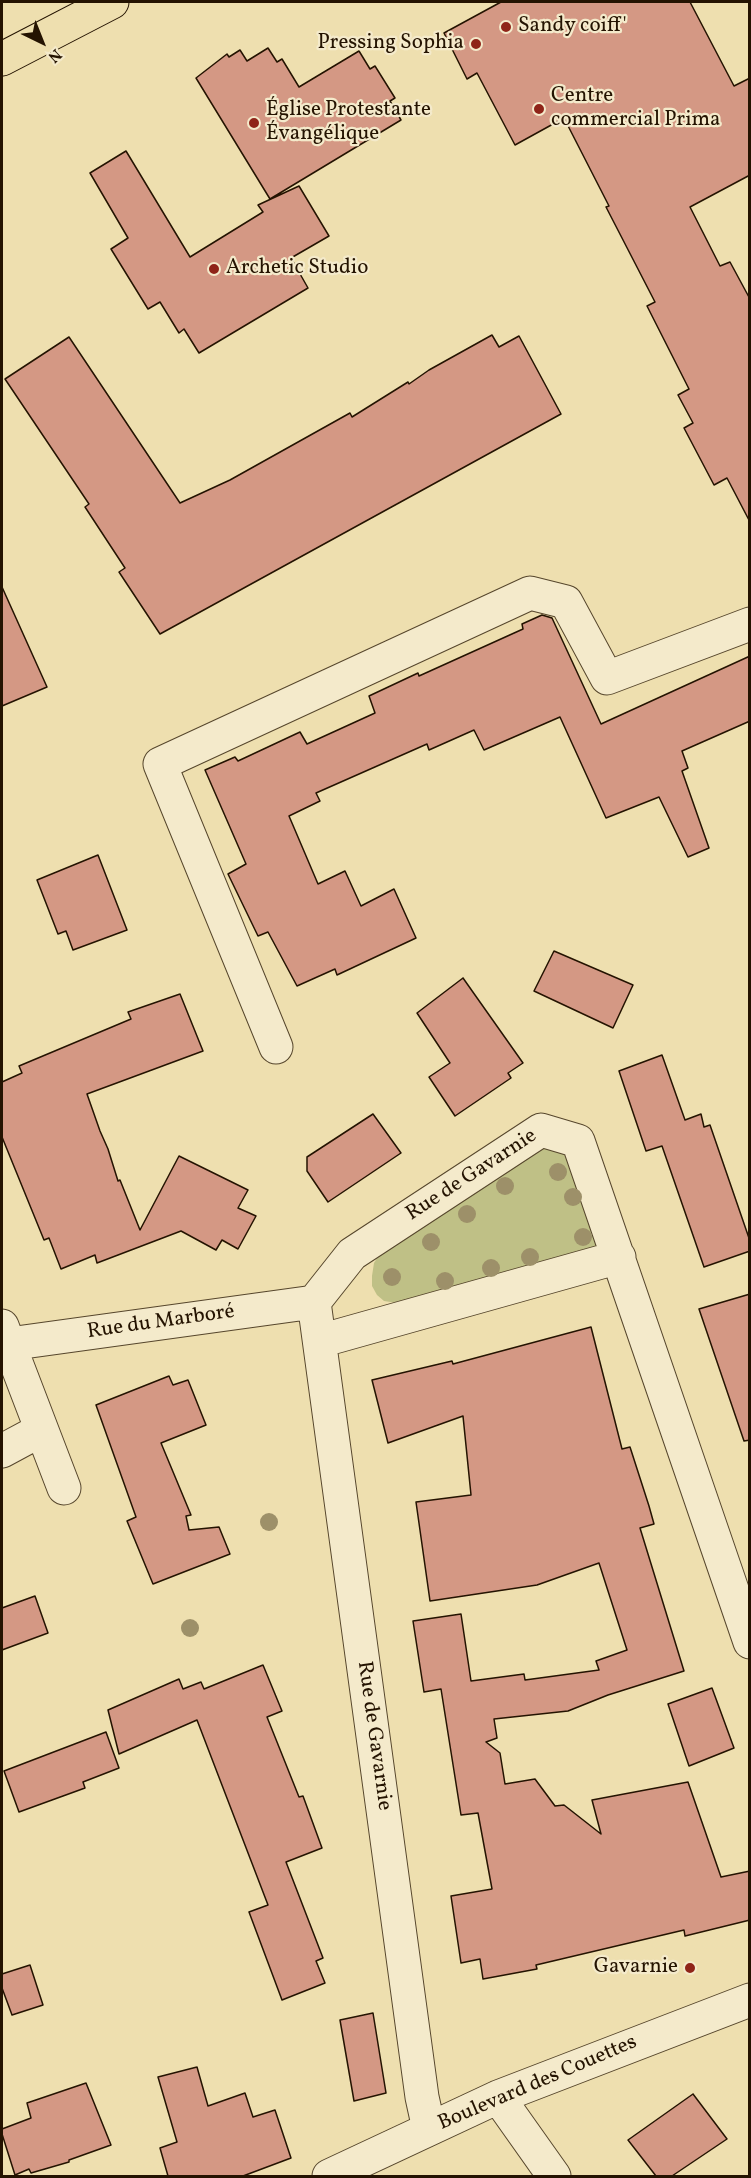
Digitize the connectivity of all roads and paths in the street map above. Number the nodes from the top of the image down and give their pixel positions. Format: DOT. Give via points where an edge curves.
graph roads {
  1 [pos="112,2"];
  2 [pos="2,59"];
  3 [pos="750,624"];
  4 [pos="276,1047"];
  5 [pos="619,1257"];
  6 [pos="314,1302"];
  7 [pos="5,1335"];
  8 [pos="320,1341"];
  9 [pos="41,1430"];
  10 [pos="2,1451"];
  11 [pos="64,1488"];
  12 [pos="750,1642"];
  13 [pos="750,2000"];
  14 [pos="498,2097"];
  15 [pos="429,2129"];
  16 [pos="329,2176"];
  17 [pos="554,2176"];
  1 -- 2 [label="main road"];
  3 -- 4 [label="street" via="607,678 566,602 530,593 160,764"];
  5 -- 6 [label="street, Rue de Gavarnie" via="578,1141 541,1130 352,1254"];
  5 -- 8 [label="street"];
  5 -- 12 [label="street, Rue de Gavarnie"];
  6 -- 7 [label="street, Rue du Marboré"];
  6 -- 8 [label="street, Rue de Gavarnie"];
  7 -- 9 [label="street, Rue du Marboré"];
  8 -- 15 [label="street, Rue de Gavarnie"];
  9 -- 10 [label="street"];
  9 -- 11 [label="street, Rue du Marboré"];
  13 -- 14 [label="street, Boulevard des Couettes"];
  14 -- 15 [label="street, Boulevard des Couettes"];
  14 -- 17 [label="street"];
  15 -- 16 [label="street, Boulevard des Couettes"];
}
